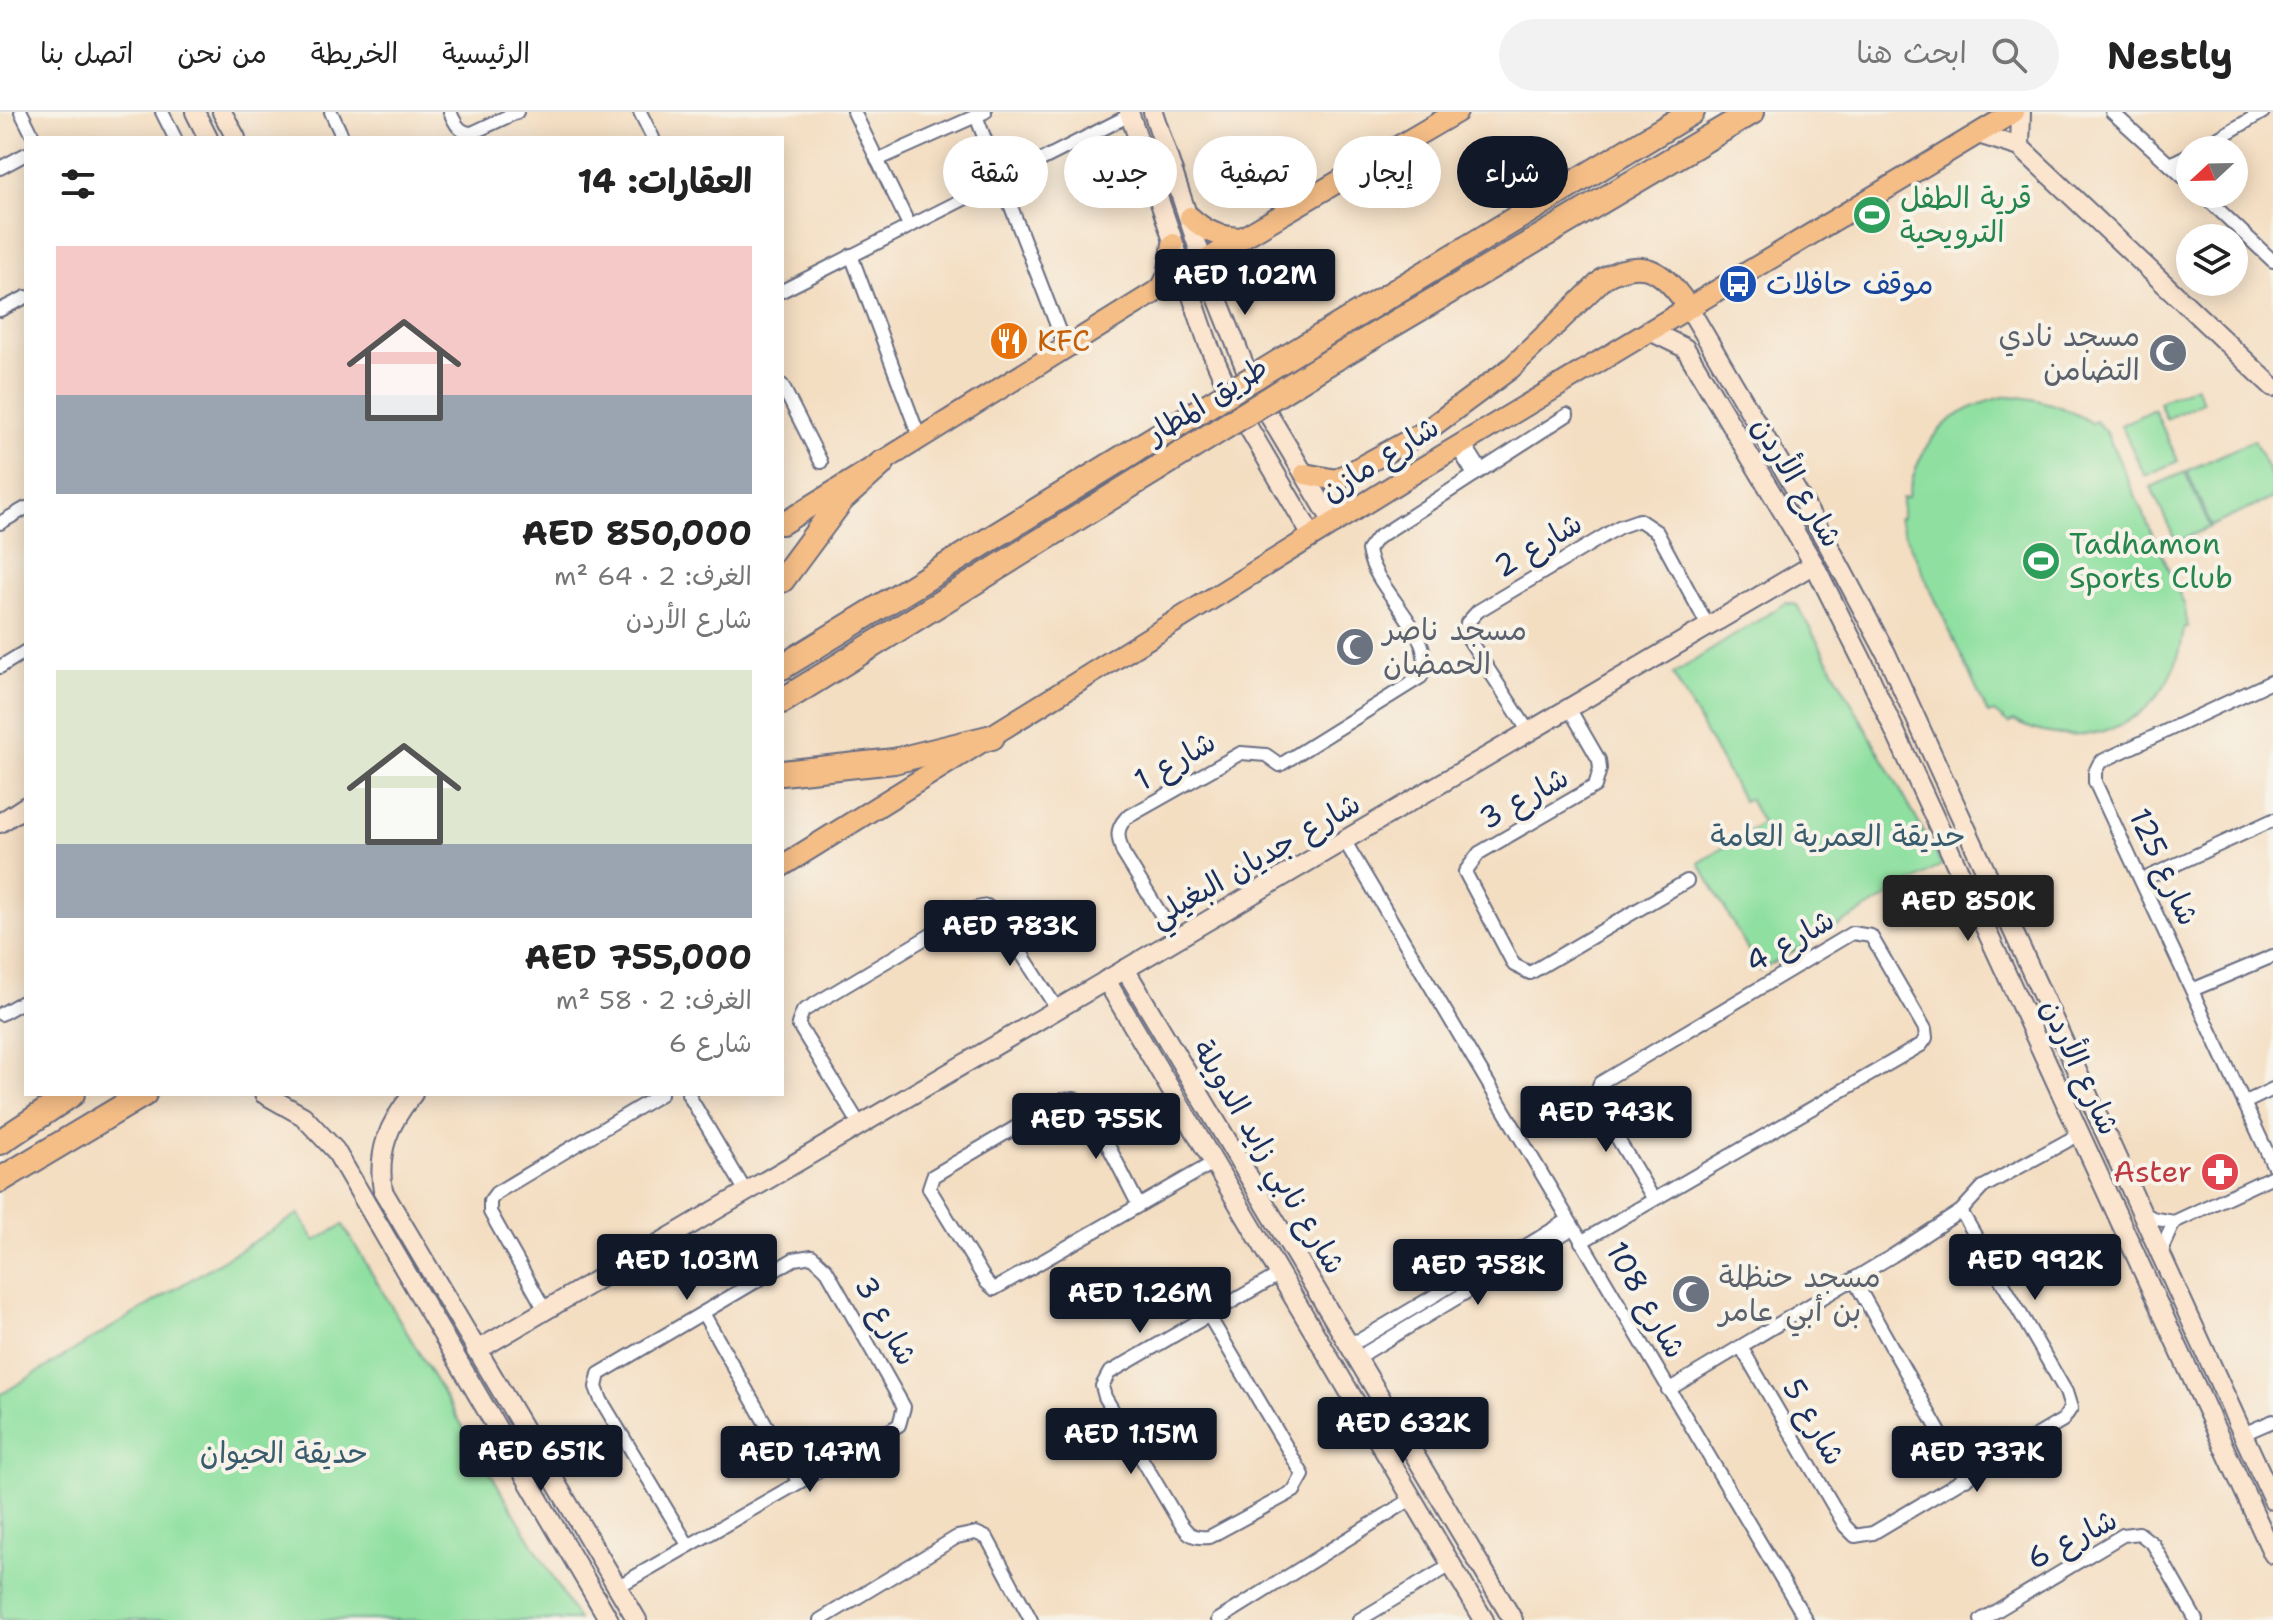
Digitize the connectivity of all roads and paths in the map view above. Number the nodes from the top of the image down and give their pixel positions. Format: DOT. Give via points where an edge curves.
graph roads {
  1 [pos="21,112"];
  2 [pos="162,112"];
  3 [pos="195,112"];
  4 [pos="222,112"];
  5 [pos="331,112"];
  6 [pos="450,112"];
  7 [pos="517,112"];
  8 [pos="640,112"];
  9 [pos="854,112"];
  10 [pos="1153,112"];
  11 [pos="1455,112"];
  12 [pos="1692,112"];
  13 [pos="1752,112"];
  14 [pos="2014,112"];
  15 [pos="2021,112"];
  16 [pos="2112,112"];
  17 [pos="2263,112"];
  18 [pos="981,114"];
  19 [pos="1130,114"];
  20 [pos="1978,134"];
  21 [pos="33,136"];
  22 [pos="174,136"];
  23 [pos="207,136"];
  24 [pos="235,136"];
  25 [pos="342,136"];
  26 [pos="652,136"];
  27 [pos="988,136"];
  28 [pos="2222,136"];
  29 [pos="2020,147"];
  30 [pos="24,155"];
  31 [pos="1048,156"];
  32 [pos="877,160"];
  33 [pos="2176,161"];
  34 [pos="2170,164"];
  35 [pos="0,168"];
  36 [pos="2176,170"];
  37 [pos="943,208"];
  38 [pos="1013,208"];
  39 [pos="2217,208"];
  40 [pos="1190,217"];
  41 [pos="909,225"];
  42 [pos="1242,238"];
  43 [pos="1173,244"];
  44 [pos="851,255"];
  45 [pos="2273,261"];
  46 [pos="1203,262"];
  47 [pos="1183,274"];
  48 [pos="1161,289"];
  49 [pos="784,290"];
  50 [pos="24,298"];
  51 [pos="1689,308"];
  52 [pos="0,310"];
  53 [pos="1650,331"];
  54 [pos="1066,349"];
  55 [pos="2273,387"];
  56 [pos="784,389"];
  57 [pos="1567,415"];
  58 [pos="920,439"];
  59 [pos="1460,445"];
  60 [pos="1780,461"];
  61 [pos="821,462"];
  62 [pos="882,463"];
  63 [pos="1478,472"];
  64 [pos="1305,474"];
  65 [pos="1760,475"];
  66 [pos="24,509"];
  67 [pos="0,523"];
  68 [pos="784,523"];
  69 [pos="1334,524"];
  70 [pos="1312,536"];
  71 [pos="1814,564"];
  72 [pos="784,577"];
  73 [pos="1708,626"];
  74 [pos="24,652"];
  75 [pos="1886,653"];
  76 [pos="1863,662"];
  77 [pos="784,666"];
  78 [pos="0,667"];
  79 [pos="2273,681"];
  80 [pos="784,700"];
  81 [pos="1569,708"];
  82 [pos="1529,732"];
  83 [pos="992,737"];
  84 [pos="784,773"];
  85 [pos="24,807"];
  86 [pos="2273,820"];
  87 [pos="0,823"];
  88 [pos="1344,840"];
  89 [pos="784,865"];
  90 [pos="2142,880"];
  91 [pos="1687,881"];
  92 [pos="1998,902"];
  93 [pos="1977,913"];
  94 [pos="1176,939"];
  95 [pos="2273,956"];
  96 [pos="1125,969"];
  97 [pos="1106,980"];
  98 [pos="2192,990"];
  99 [pos="24,1001"];
  100 [pos="1057,1009"];
  101 [pos="1,1014"];
  102 [pos="1177,1058"];
  103 [pos="1158,1070"];
  104 [pos="1194,1085"];
  105 [pos="2273,1089"];
  106 [pos="1173,1095"];
  107 [pos="68,1096"];
  108 [pos="69,1096"];
  109 [pos="141,1096"];
  110 [pos="152,1096"];
  111 [pos="268,1096"];
  112 [pos="412,1096"];
  113 [pos="658,1096"];
  114 [pos="689,1096"];
  115 [pos="2244,1103"];
  116 [pos="102,1120"];
  117 [pos="860,1125"];
  118 [pos="0,1129"];
  119 [pos="2080,1134"];
  120 [pos="0,1142"];
  121 [pos="1213,1163"];
  122 [pos="2273,1165"];
  123 [pos="2273,1176"];
  124 [pos="0,1180"];
  125 [pos="383,1191"];
  126 [pos="746,1192"];
  127 [pos="360,1194"];
  128 [pos="1653,1198"];
  129 [pos="1138,1204"];
  130 [pos="2140,1210"];
  131 [pos="1961,1211"];
  132 [pos="2174,1222"];
  133 [pos="1571,1224"];
  134 [pos="1581,1242"];
  135 [pos="1506,1253"];
  136 [pos="2164,1260"];
  137 [pos="1513,1266"];
  138 [pos="1280,1274"];
  139 [pos="1854,1280"];
  140 [pos="545,1310"];
  141 [pos="703,1313"];
  142 [pos="1209,1316"];
  143 [pos="1397,1326"];
  144 [pos="1345,1342"];
  145 [pos="1741,1347"];
  146 [pos="476,1351"];
  147 [pos="1358,1362"];
  148 [pos="1668,1390"];
  149 [pos="2273,1421"];
  150 [pos="2243,1434"];
  151 [pos="1411,1451"];
  152 [pos="544,1463"];
  153 [pos="1394,1464"];
  154 [pos="520,1471"];
  155 [pos="1966,1479"];
  156 [pos="798,1481"];
  157 [pos="1431,1484"];
  158 [pos="561,1491"];
  159 [pos="1413,1498"];
  160 [pos="2273,1500"];
  161 [pos="537,1501"];
  162 [pos="688,1545"];
  163 [pos="2272,1551"];
  164 [pos="1451,1565"];
  165 [pos="617,1587"];
  166 [pos="1379,1608"];
  167 [pos="609,1620"];
  168 [pos="637,1620"];
  169 [pos="820,1620"];
  170 [pos="1031,1620"];
  171 [pos="1218,1620"];
  172 [pos="1359,1620"];
  173 [pos="1386,1620"];
  174 [pos="1484,1620"];
  175 [pos="1513,1620"];
  176 [pos="1806,1620"];
  177 [pos="1981,1620"];
  178 [pos="2196,1620"];
  1 -- 21 [label="street"];
  2 -- 22 [label="street"];
  3 -- 23 [label="street"];
  4 -- 24 [label="street"];
  5 -- 25 [label="street"];
  6 -- 7 [label="street" via="457,127 472,133"];
  8 -- 26 [label="street"];
  9 -- 32 [label="street"];
  10 -- 40 [label="street"];
  11 -- 42 [label="main road"];
  12 -- 77 [label="highway, طريق المطار, bridge"];
  13 -- 80 [label="highway, طريق المطار, bridge" via="1321,367"];
  14 -- 20 [label="main road, شارع مازن"];
  15 -- 29 [label="street"];
  16 -- 34 [label="street"];
  17 -- 28 [label="street"];
  18 -- 27 [label="street"];
  18 -- 32 [label="street"];
  19 -- 31 [label="street"];
  19 -- 43 [label="street"];
  20 -- 29 [label="street"];
  20 -- 51 [label="main road, شارع مازن"];
  29 -- 55 [label="street"];
  30 -- 35 [label="street"];
  32 -- 41 [label="street"];
  33 -- 34 [label="street"];
  34 -- 36 [label="street"];
  37 -- 41 [label="street"];
  38 -- 54 [label="street"];
  39 -- 45 [label="street"];
  40 -- 42 [label="main road" via="1204,230"];
  40 -- 46 [label="street"];
  41 -- 44 [label="street"];
  42 -- 46 [label="main road"];
  43 -- 47 [label="street"];
  43 -- 48 [label="main road"];
  44 -- 49 [label="street"];
  44 -- 58 [label="street"];
  46 -- 47 [label="main road"];
  46 -- 64 [label="street" via="1255,392"];
  47 -- 48 [label="main road"];
  47 -- 70 [label="street" via="1234,403"];
  48 -- 54 [label="main road"];
  50 -- 52 [label="street"];
  51 -- 53 [label="main road, شارع مازن"];
  51 -- 60 [label="street, شارع الأردن"];
  51 -- 64 [label="main road" via="1671,282 1652,269 1621,269 1604,278 1511,368 1426,431 1336,480"];
  53 -- 59 [label="main road, شارع مازن"];
  53 -- 65 [label="street, شارع الأردن" via="1685,348"];
  54 -- 58 [label="main road"];
  56 -- 61 [label="street"];
  57 -- 63 [label="street, شارع 1"];
  58 -- 62 [label="main road"];
  59 -- 63 [label="street"];
  59 -- 69 [label="main road, شارع مازن"];
  60 -- 65 [label="street" via="1765,465"];
  60 -- 75 [label="street, شارع الأردن"];
  62 -- 68 [label="main road"];
  62 -- 72 [label="highway" via="842,499"];
  63 -- 94 [label="street, شارع 1" via="1377,538 1368,550 1371,566 1423,643 1427,664 1421,677 1280,765 1266,755 1241,753 1118,827 1123,853"];
  64 -- 69 [label="street"];
  65 -- 71 [label="street, شارع الأردن"];
  66 -- 67 [label="street"];
  69 -- 70 [label="main road, شارع مازن"];
  70 -- 83 [label="main road, شارع مازن"];
  71 -- 73 [label="street, شارع جديان البغيلي"];
  71 -- 76 [label="street, شارع الأردن"];
  73 -- 81 [label="street, شارع جديان البغيلي"];
  73 -- 82 [label="street, شارع 2" via="1657,532 1639,520 1619,527 1478,611 1467,623 1466,635"];
  74 -- 78 [label="street"];
  75 -- 76 [label="street" via="1877,663"];
  75 -- 92 [label="street, شارع الأردن"];
  76 -- 93 [label="street, شارع الأردن"];
  79 -- 90 [label="street, شارع 125" via="2100,762 2095,782"];
  81 -- 82 [label="street, شارع جديان البغيلي"];
  81 -- 91 [label="street, شارع 3" via="1599,760 1595,786 1479,853 1465,872 1514,965 1530,973"];
  82 -- 88 [label="street, شارع جديان البغيلي"];
  83 -- 84 [label="highway" via="894,761"];
  83 -- 89 [label="main road, شارع مازن"];
  85 -- 87 [label="street"];
  86 -- 90 [label="street"];
  88 -- 94 [label="street, شارع جديان البغيلي"];
  88 -- 133 [label="street, شارع 108"];
  90 -- 98 [label="street, شارع 125"];
  92 -- 93 [label="street" via="1985,898"];
  92 -- 130 [label="street, شارع الأردن"];
  93 -- 119 [label="street, شارع الأردن"];
  94 -- 96 [label="street, شارع جديان البغيلي"];
  95 -- 98 [label="street"];
  96 -- 97 [label="street, شارع جديان البغيلي"];
  96 -- 102 [label="street, شارع نابي زايد الدويلة"];
  97 -- 100 [label="street, شارع جديان البغيلي"];
  97 -- 103 [label="street, شارع نابي زايد الدويلة"];
  98 -- 115 [label="street, شارع 125"];
  99 -- 101 [label="street"];
  100 -- 117 [label="street, شارع جديان البغيلي"];
  100 -- 117 [label="street" via="997,915 987,906 963,916 798,1017"];
  102 -- 103 [label="street"];
  102 -- 104 [label="street, شارع نابي زايد الدويلة"];
  103 -- 106 [label="street, شارع نابي زايد الدويلة"];
  104 -- 106 [label="street" via="1177,1083"];
  104 -- 144 [label="street, شارع نابي زايد الدويلة"];
  105 -- 115 [label="street"];
  106 -- 121 [label="street, شارع نابي زايد الدويلة"];
  107 -- 118 [label="highway"];
  108 -- 120 [label="highway"];
  109 -- 116 [label="highway"];
  110 -- 116 [label="highway"];
  111 -- 127 [label="street" via="303,1116 323,1135"];
  112 -- 125 [label="street" via="387,1131"];
  113 -- 140 [label="street" via="490,1201 490,1212"];
  114 -- 126 [label="street"];
  115 -- 122 [label="street, شارع 125"];
  116 -- 124 [label="highway"];
  117 -- 126 [label="street, شارع جديان البغيلي"];
  119 -- 131 [label="street" via="1983,1187"];
  119 -- 163 [label="street, شارع الأردن"];
  121 -- 129 [label="street"];
  121 -- 138 [label="street, شارع نابي زايد الدويلة"];
  123 -- 132 [label="street"];
  125 -- 127 [label="street" via="371,1185"];
  125 -- 146 [label="street"];
  126 -- 140 [label="street, شارع جديان البغيلي"];
  127 -- 154 [label="street"];
  128 -- 128 [label="street, شارع 4" via="1921,1045 1925,1029 1871,936 1852,933 1600,1083 1600,1109"];
  128 -- 134 [label="street, شارع 4"];
  129 -- 129 [label="street" via="994,1289 929,1188 933,1176 1062,1100 1076,1099 1090,1110"];
  130 -- 132 [label="street"];
  130 -- 136 [label="street, شارع الأردن"];
  131 -- 139 [label="street"];
  131 -- 155 [label="street, شارع 5" via="2071,1408 2063,1420"];
  132 -- 136 [label="street" via="2163,1246"];
  133 -- 134 [label="street, شارع 108"];
  133 -- 135 [label="street"];
  133 -- 137 [label="street"];
  134 -- 148 [label="street, شارع 108"];
  135 -- 137 [label="street"];
  135 -- 143 [label="street"];
  136 -- 150 [label="street, شارع الأردن"];
  137 -- 143 [label="street"];
  138 -- 142 [label="street"];
  138 -- 153 [label="street, شارع نابي زايد الدويلة"];
  139 -- 145 [label="street"];
  139 -- 155 [label="street"];
  140 -- 146 [label="street, شارع جديان البغيلي"];
  141 -- 156 [label="street"];
  141 -- 156 [label="street, شارع 3" via="794,1259 812,1256 826,1269 885,1371 904,1407 899,1425"];
  141 -- 162 [label="street, شارع 3" via="599,1374 596,1387"];
  142 -- 142 [label="street" via="1109,1373 1102,1386 1177,1518 1197,1539 1294,1491 1303,1475"];
  143 -- 144 [label="street"];
  143 -- 147 [label="street"];
  144 -- 147 [label="street, شارع نابي زايد الدويلة"];
  145 -- 148 [label="street"];
  145 -- 155 [label="street, شارع 5" via="1855,1536 1873,1533"];
  146 -- 152 [label="street"];
  147 -- 151 [label="street, شارع نابي زايد الدويلة"];
  148 -- 176 [label="street, شارع 108"];
  149 -- 150 [label="street"];
  150 -- 160 [label="street, شارع الأردن"];
  151 -- 153 [label="street" via="1412,1467"];
  151 -- 157 [label="street, شارع نابي زايد الدويلة"];
  152 -- 154 [label="street" via="534,1474"];
  152 -- 158 [label="street"];
  153 -- 159 [label="street, شارع نابي زايد الدويلة"];
  154 -- 161 [label="street"];
  156 -- 162 [label="street, شارع 3"];
  157 -- 159 [label="street" via="1417,1480"];
  157 -- 175 [label="street, شارع نابي زايد الدويلة"];
  158 -- 161 [label="street" via="546,1488"];
  158 -- 165 [label="street"];
  159 -- 164 [label="street, شارع نابي زايد الدويلة"];
  159 -- 171 [label="street"];
  161 -- 167 [label="street"];
  162 -- 165 [label="street, شارع 3"];
  164 -- 166 [label="street"];
  164 -- 174 [label="street, شارع نابي زايد الدويلة"];
  165 -- 168 [label="street"];
  166 -- 172 [label="street"];
  166 -- 173 [label="street"];
  169 -- 170 [label="street" via="957,1537 976,1533 987,1538"];
  177 -- 178 [label="street, شارع 6" via="2123,1535 2139,1533 2153,1544"];
}
